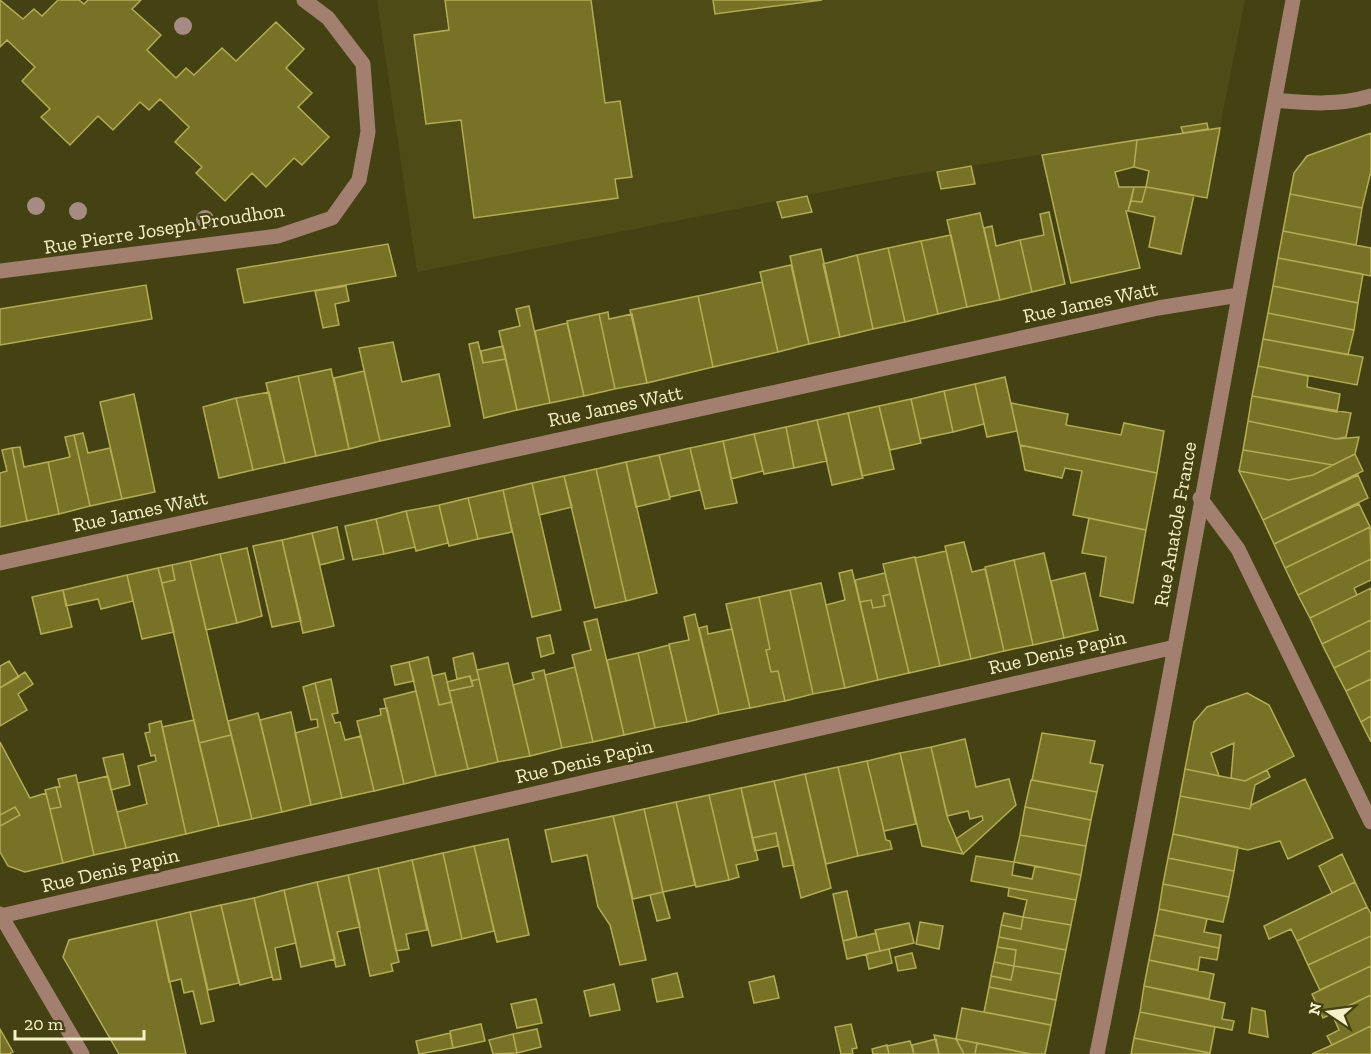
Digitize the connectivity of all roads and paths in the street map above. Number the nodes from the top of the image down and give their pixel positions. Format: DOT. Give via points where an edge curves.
graph roads {
  1 [pos="304,0"];
  2 [pos="1293,0"];
  3 [pos="1371,96"];
  4 [pos="1275,100"];
  5 [pos="0,271"];
  6 [pos="1239,295"];
  7 [pos="1200,498"];
  8 [pos="0,563"];
  9 [pos="1175,647"];
  10 [pos="1371,822"];
  11 [pos="1,915"];
  12 [pos="82,1054"];
  13 [pos="1097,1054"];
  1 -- 5 [label="street, Rue Pierre Joseph Proudhon" via="328,18 363,64 368,132 360,180 332,218 278,236"];
  2 -- 4 [label="street, Rue Anatole France"];
  3 -- 4 [label="street" via="1318,104"];
  4 -- 6 [label="street, Rue Anatole France"];
  6 -- 7 [label="street, Rue Anatole France"];
  6 -- 8 [label="street, Rue James Watt" via="1158,308"];
  7 -- 9 [label="street, Rue Anatole France"];
  7 -- 10 [label="street" via="1238,549"];
  9 -- 11 [label="street, Rue Denis Papin"];
  9 -- 13 [label="street, Rue Anatole France"];
  11 -- 12 [label="street"];
}
